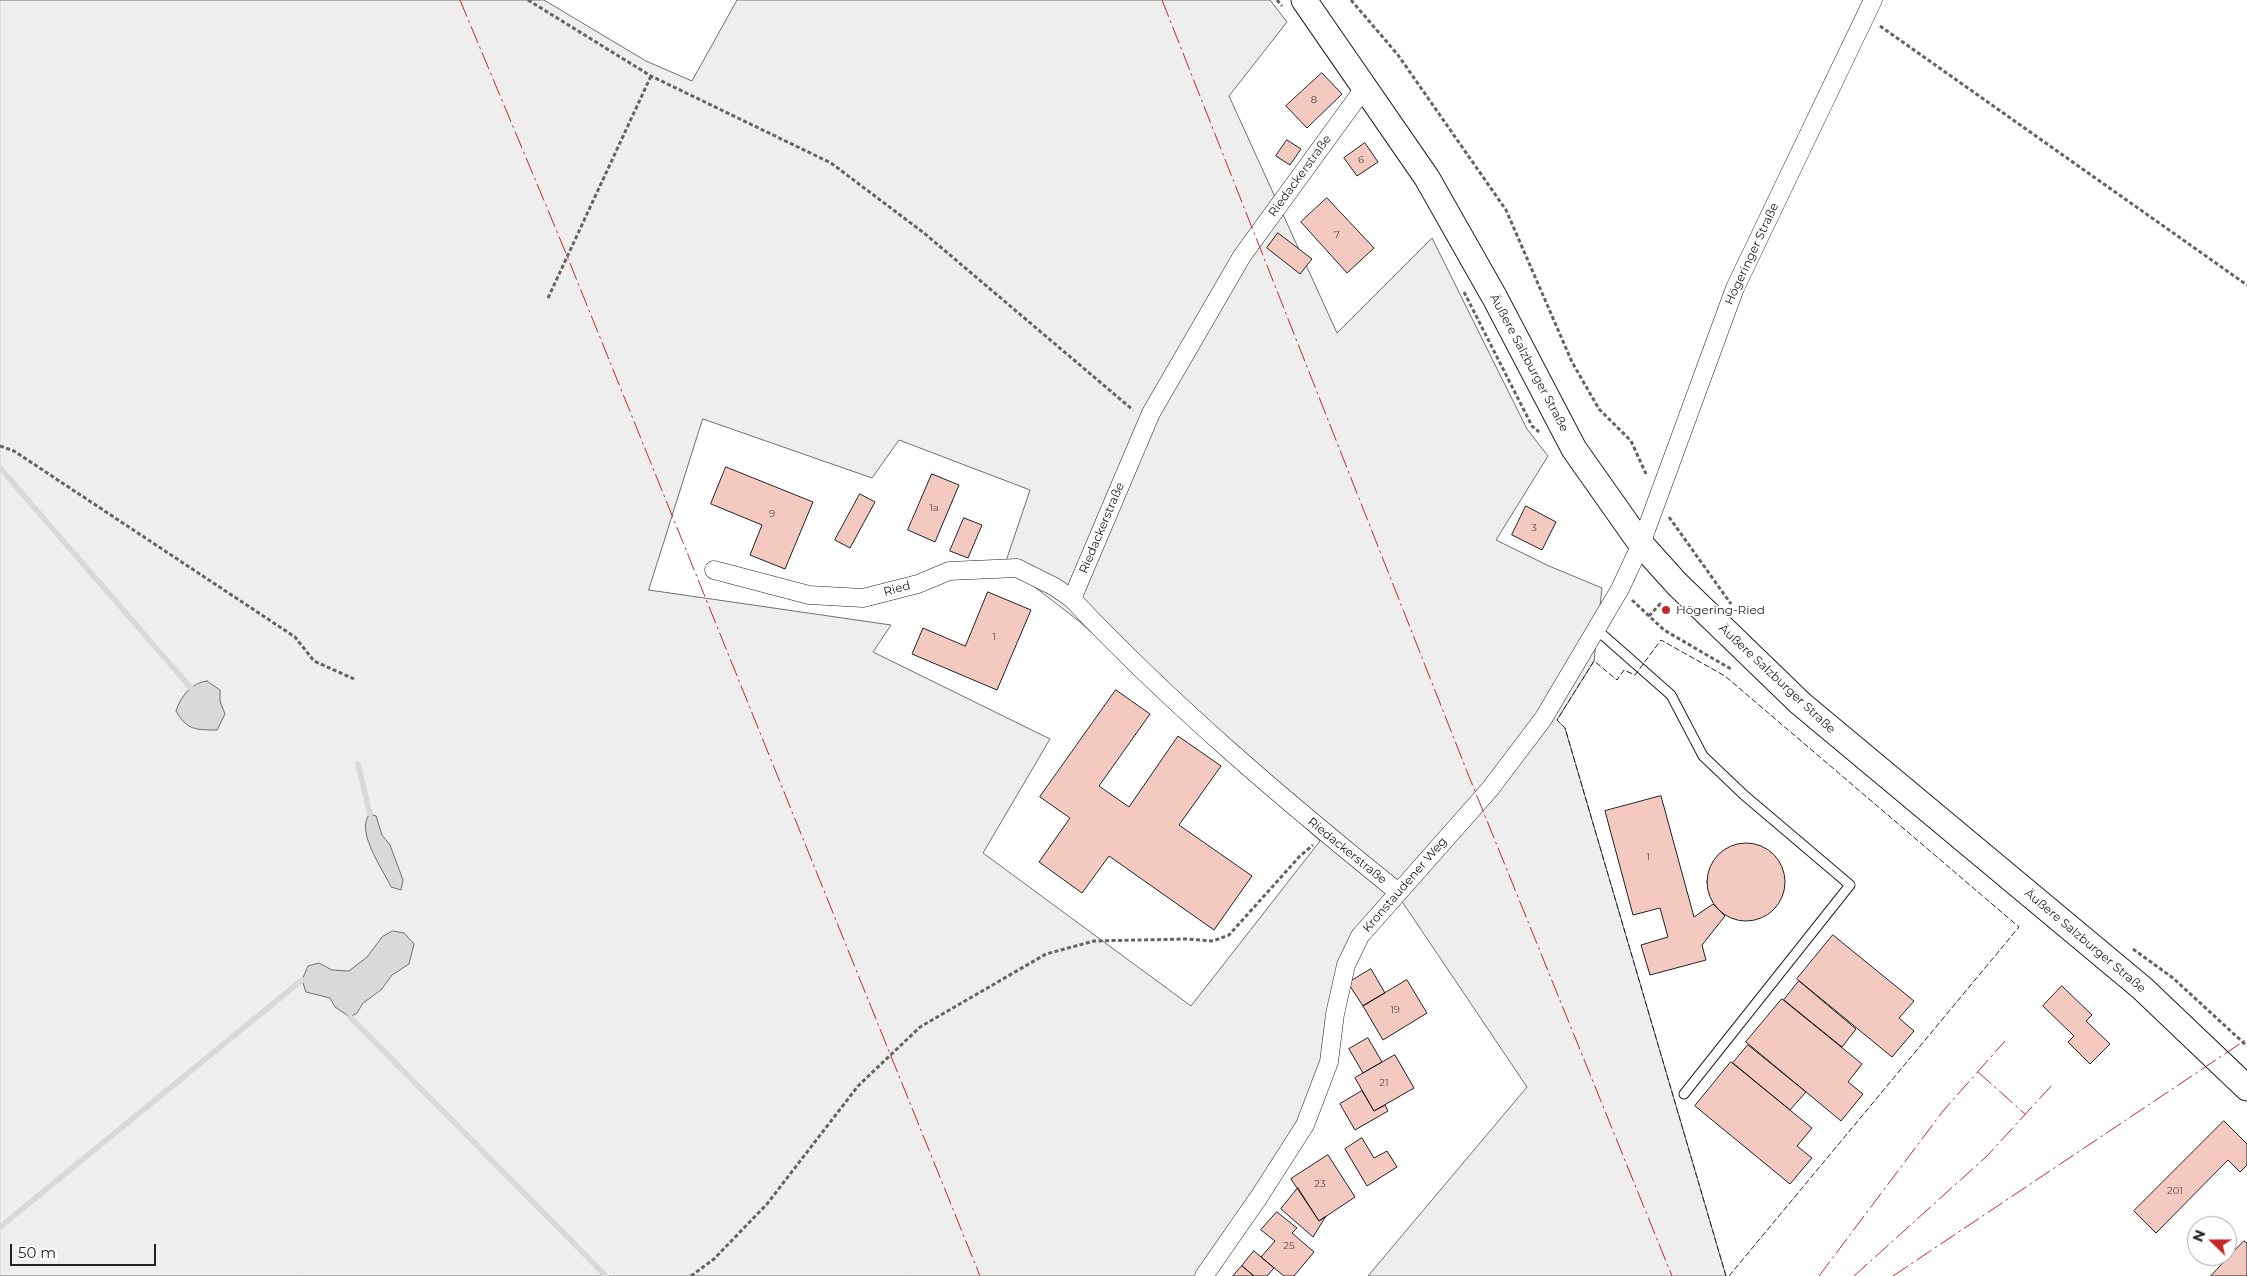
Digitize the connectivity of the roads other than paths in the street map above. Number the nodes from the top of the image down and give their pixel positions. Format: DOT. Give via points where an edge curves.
graph roads {
  1 [pos="1304,0"];
  2 [pos="1873,0"];
  3 [pos="1365,87"];
  4 [pos="1641,544"];
  5 [pos="714,570"];
  6 [pos="1072,600"];
  7 [pos="1596,629"];
  8 [pos="1398,892"];
  9 [pos="2247,1088"];
  10 [pos="1684,1094"];
  11 [pos="1204,1276"];
  1 -- 3 [label="main road, Äußere Salzburger Straße"];
  2 -- 4 [label="street, Högeringer Straße" via="1735,288"];
  3 -- 4 [label="main road, Äußere Salzburger Straße" via="1427,178 1495,298 1574,449"];
  3 -- 6 [label="street, Riedackerstraße" via="1242,256 1147,422"];
  4 -- 7 [label="street, Kronstaudener Weg"];
  4 -- 9 [label="main road, Äußere Salzburger Straße" via="1677,584 1800,703 2142,988"];
  5 -- 6 [label="street, Ried" via="809,595 863,598 918,584 949,571 1017,568 1055,587"];
  6 -- 8 [label="street, Riedackerstraße" via="1203,729"];
  7 -- 8 [label="street, Kronstaudener Weg" via="1543,719 1490,789"];
  7 -- 10 [label="lane" via="1671,695 1703,756 1850,885"];
  8 -- 11 [label="street, Kronstaudener Weg" via="1360,936 1346,966 1329,1062 1305,1125"];
}
